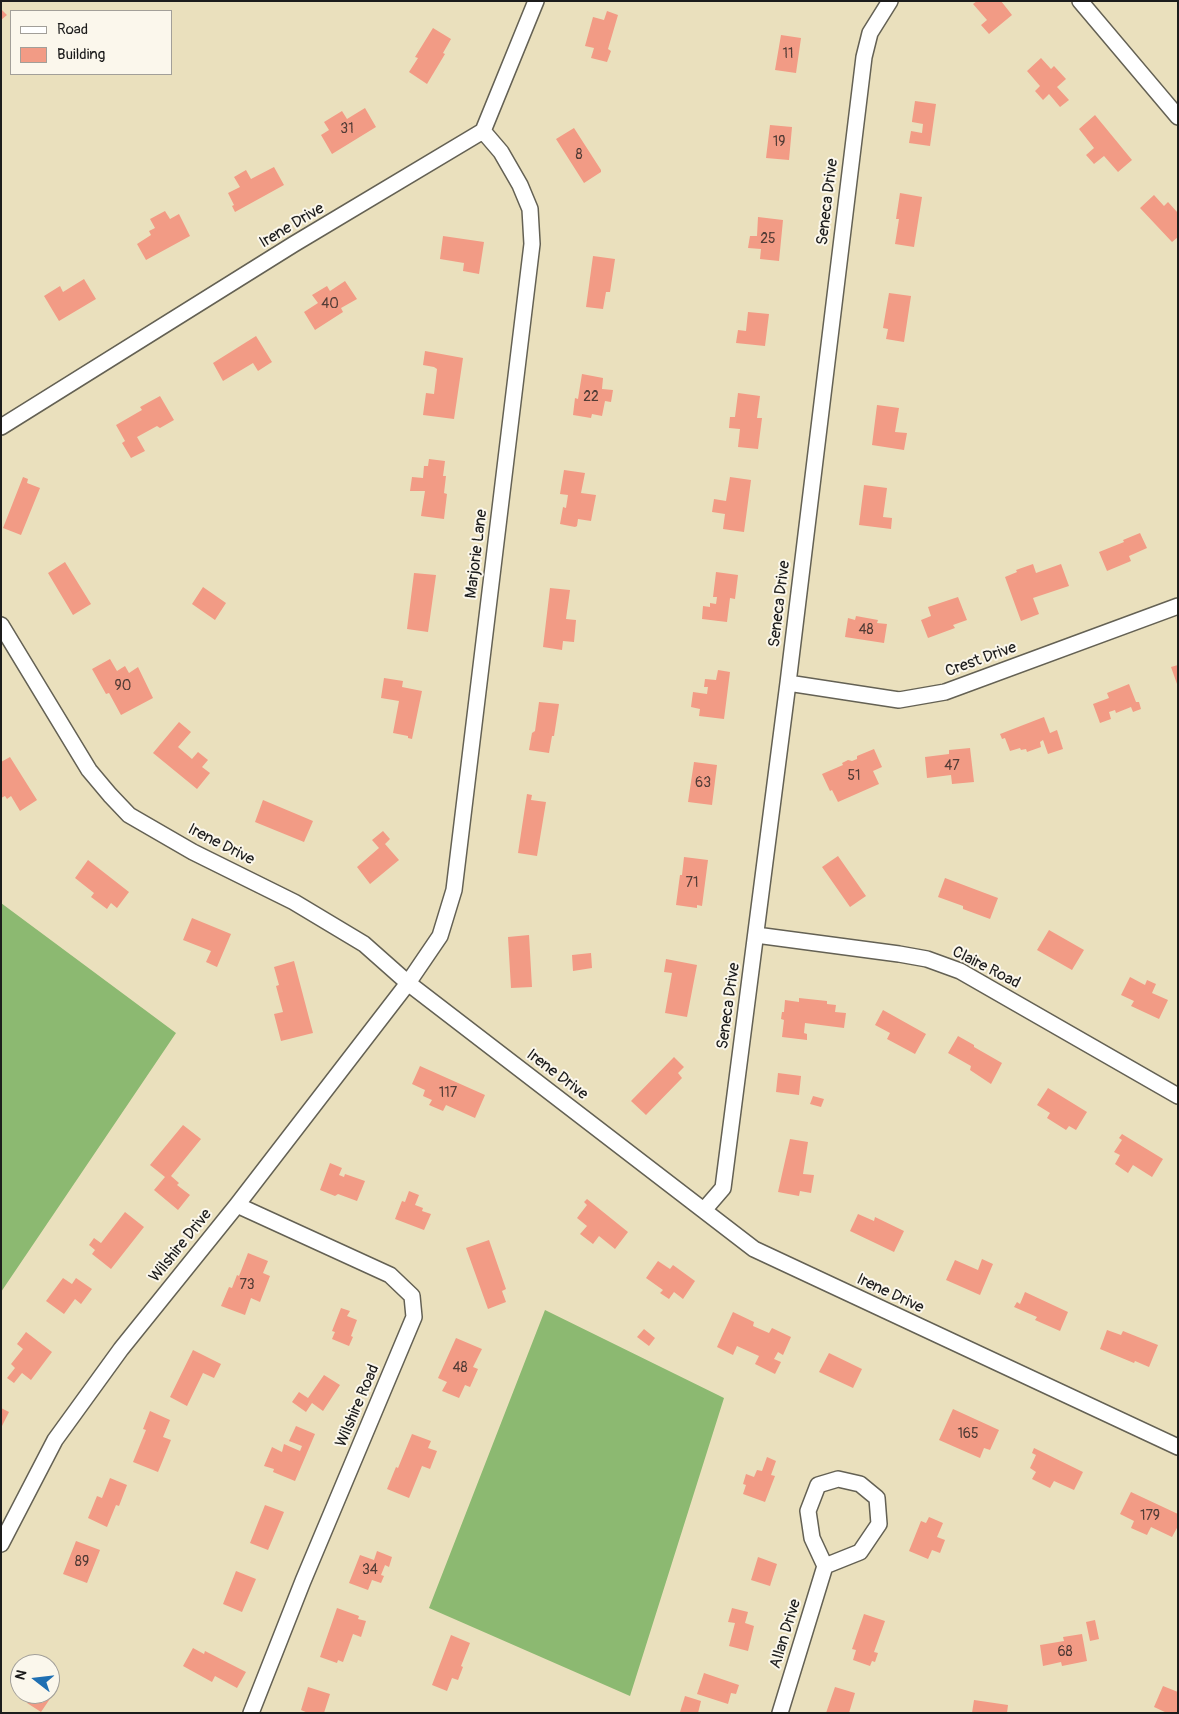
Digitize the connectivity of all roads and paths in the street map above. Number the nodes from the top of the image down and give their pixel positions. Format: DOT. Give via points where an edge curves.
graph roads {
  1 [pos="536,1"];
  2 [pos="890,1"];
  3 [pos="1080,1"];
  4 [pos="1178,117"];
  5 [pos="483,131"];
  6 [pos="1,427"];
  7 [pos="1178,606"];
  8 [pos="1,625"];
  9 [pos="788,684"];
  10 [pos="756,935"];
  11 [pos="408,983"];
  12 [pos="1178,1096"];
  13 [pos="237,1205"];
  14 [pos="704,1210"];
  15 [pos="1178,1447"];
  16 [pos="1,1544"];
  17 [pos="825,1566"];
  18 [pos="251,1713"];
  19 [pos="780,1713"];
  1 -- 5 [label="street"];
  2 -- 9 [label="street, Seneca Drive" via="870,33 862,73"];
  3 -- 4 [label="street"];
  5 -- 6 [label="street, Irene Drive" via="294,244"];
  5 -- 11 [label="street, Marjorie Lane" via="501,152 520,185 530,209 532,244 454,890 440,936"];
  7 -- 9 [label="street, Crest Drive" via="945,692 899,700"];
  8 -- 11 [label="street, Irene Drive" via="89,770 129,815 193,852 294,902 364,944"];
  9 -- 10 [label="street, Seneca Drive"];
  10 -- 12 [label="street, Claire Road" via="899,954 927,959 960,971"];
  10 -- 14 [label="street, Seneca Drive" via="723,1188"];
  11 -- 13 [label="street, Wilshire Drive"];
  11 -- 14 [label="street, Irene Drive"];
  13 -- 16 [label="street, Wilshire Drive" via="121,1349 55,1440"];
  13 -- 18 [label="street, Wilshire Road" via="390,1275 412,1296 414,1317"];
  14 -- 15 [label="street, Irene Drive" via="754,1249"];
  17 -- 17 [label="street" via="812,1538 808,1510 818,1485 838,1479 860,1484 877,1498 880,1524 860,1552"];
  17 -- 19 [label="street, Allan Drive"];
}
